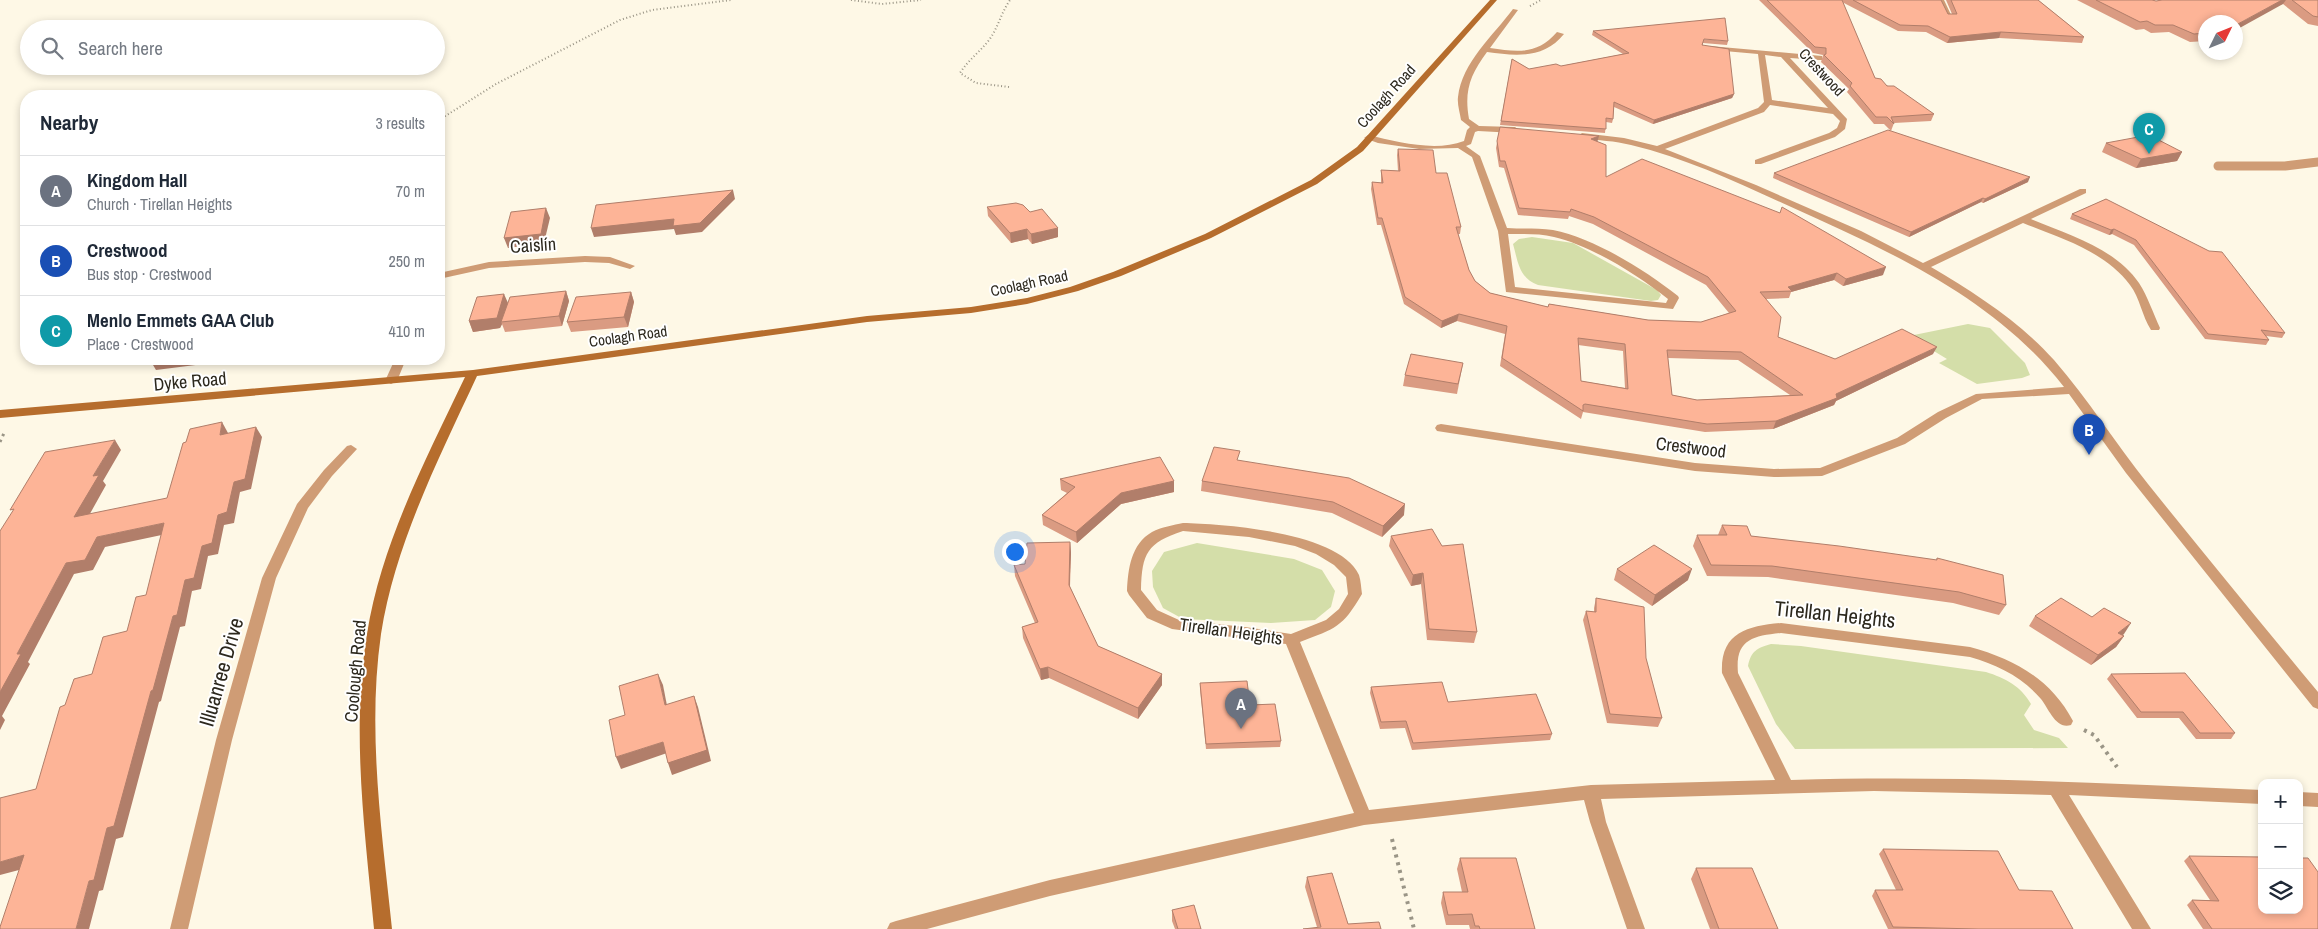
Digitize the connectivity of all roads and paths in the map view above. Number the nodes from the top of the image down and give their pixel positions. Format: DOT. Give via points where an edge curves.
graph roads {
  1 [pos="731,0"];
  2 [pos="851,0"];
  3 [pos="921,0"];
  4 [pos="1010,0"];
  5 [pos="1494,0"];
  6 [pos="1941,0"];
  7 [pos="1515,10"];
  8 [pos="1950,17"];
  9 [pos="1560,34"];
  10 [pos="1706,47"];
  11 [pos="1484,49"];
  12 [pos="1760,52"];
  13 [pos="1784,54"];
  14 [pos="1819,58"];
  15 [pos="1008,87"];
  16 [pos="1768,102"];
  17 [pos="1837,112"];
  18 [pos="445,116"];
  19 [pos="1477,128"];
  20 [pos="1526,131"];
  21 [pos="1574,135"];
  22 [pos="1368,138"];
  23 [pos="1460,146"];
  24 [pos="1658,149"];
  25 [pos="1758,162"];
  26 [pos="2318,162"];
  27 [pos="2218,166"];
  28 [pos="2083,191"];
  29 [pos="2022,219"];
  30 [pos="1503,232"];
  31 [pos="630,266"];
  32 [pos="1925,266"];
  33 [pos="445,275"];
  34 [pos="2155,328"];
  35 [pos="398,365"];
  36 [pos="473,374"];
  37 [pos="391,381"];
  38 [pos="2070,390"];
  39 [pos="0,414"];
  40 [pos="1440,428"];
  41 [pos="351,449"];
  42 [pos="1292,640"];
  43 [pos="2318,703"];
  44 [pos="2065,721"];
  45 [pos="2117,766"];
  46 [pos="1786,786"];
  47 [pos="2056,788"];
  48 [pos="1591,792"];
  49 [pos="2258,797"];
  50 [pos="2303,799"];
  51 [pos="2318,800"];
  52 [pos="1364,818"];
  53 [pos="1392,839"];
  54 [pos="178,929"];
  55 [pos="383,929"];
  56 [pos="896,929"];
  57 [pos="1414,929"];
  58 [pos="1636,929"];
  59 [pos="2142,929"];
  1 -- 18 [label="path" via="652,10 620,20 496,84"];
  2 -- 3 [label="path" via="882,4"];
  4 -- 15 [label="path" via="1000,12 990,39 960,72 975,84"];
  5 -- 22 [label="street, Coolagh Road"];
  6 -- 8 [label="street"];
  7 -- 11 [label="street"];
  9 -- 11 [label="street" via="1553,44 1533,53"];
  10 -- 12 [label="street, Crestwood"];
  11 -- 19 [label="street" via="1478,55 1462,97 1465,120"];
  12 -- 13 [label="street, Crestwood"];
  12 -- 16 [label="street"];
  13 -- 14 [label="street, Crestwood"];
  13 -- 17 [label="street, Crestwood"];
  16 -- 17 [label="street, Crestwood"];
  16 -- 24 [label="street" via="1761,110 1745,118"];
  17 -- 25 [label="street, Crestwood" via="1844,121 1841,129 1832,135"];
  19 -- 20 [label="street"];
  19 -- 23 [label="street" via="1471,130 1468,142"];
  21 -- 24 [label="street"];
  22 -- 23 [label="street" via="1416,145"];
  22 -- 36 [label="street, Coolagh Road" via="1327,174 1257,213 1160,258 1074,289 1028,301 971,310 858,320"];
  23 -- 30 [label="street" via="1476,156"];
  24 -- 32 [label="street" via="1812,212"];
  26 -- 27 [label="lane" via="2285,166"];
  28 -- 29 [label="street"];
  29 -- 32 [label="street"];
  29 -- 34 [label="street" via="2113,261 2134,283"];
  30 -- 30 [label="street" via="1556,234 1574,240 1662,286 1674,298 1669,307 1510,290"];
  31 -- 33 [label="street, Caislín" via="610,260 585,259 489,265"];
  32 -- 38 [label="street" via="2004,321 2037,350"];
  35 -- 37 [label="street"];
  36 -- 37 [label="street, Dyke Road"];
  36 -- 55 [label="street, Coolough Road" via="434,456 393,556 374,634 368,704 368,773"];
  37 -- 39 [label="street, Dyke Road"];
  38 -- 40 [label="street, Crestwood" via="1980,396 1901,441 1822,472 1774,473 1695,467"];
  38 -- 43 [label="street" via="2185,540"];
  41 -- 54 [label="street, Illuanree Drive" via="302,508 270,578 224,740"];
  42 -- 42 [label="street, Tirellan Heights" via="1177,625 1152,614 1134,591 1135,565 1144,548 1157,535 1183,527 1230,528 1309,545 1332,558 1352,576 1355,594 1344,613 1331,624"];
  42 -- 52 [label="street, Tirellan Heights"];
  44 -- 45 [label="path" via="2094,735"];
  44 -- 46 [label="street, Tirellan Heights" via="2046,693 2032,680 1994,658 1970,652 1781,628 1761,630 1734,644 1728,663"];
  46 -- 47 [label="street" via="1874,784"];
  46 -- 48 [label="street"];
  47 -- 49 [label="street"];
  47 -- 59 [label="street"];
  48 -- 52 [label="street"];
  48 -- 58 [label="street" via="1598,822"];
  50 -- 51 [label="street"];
  52 -- 56 [label="street" via="1050,888"];
  53 -- 57 [label="path"];
}
